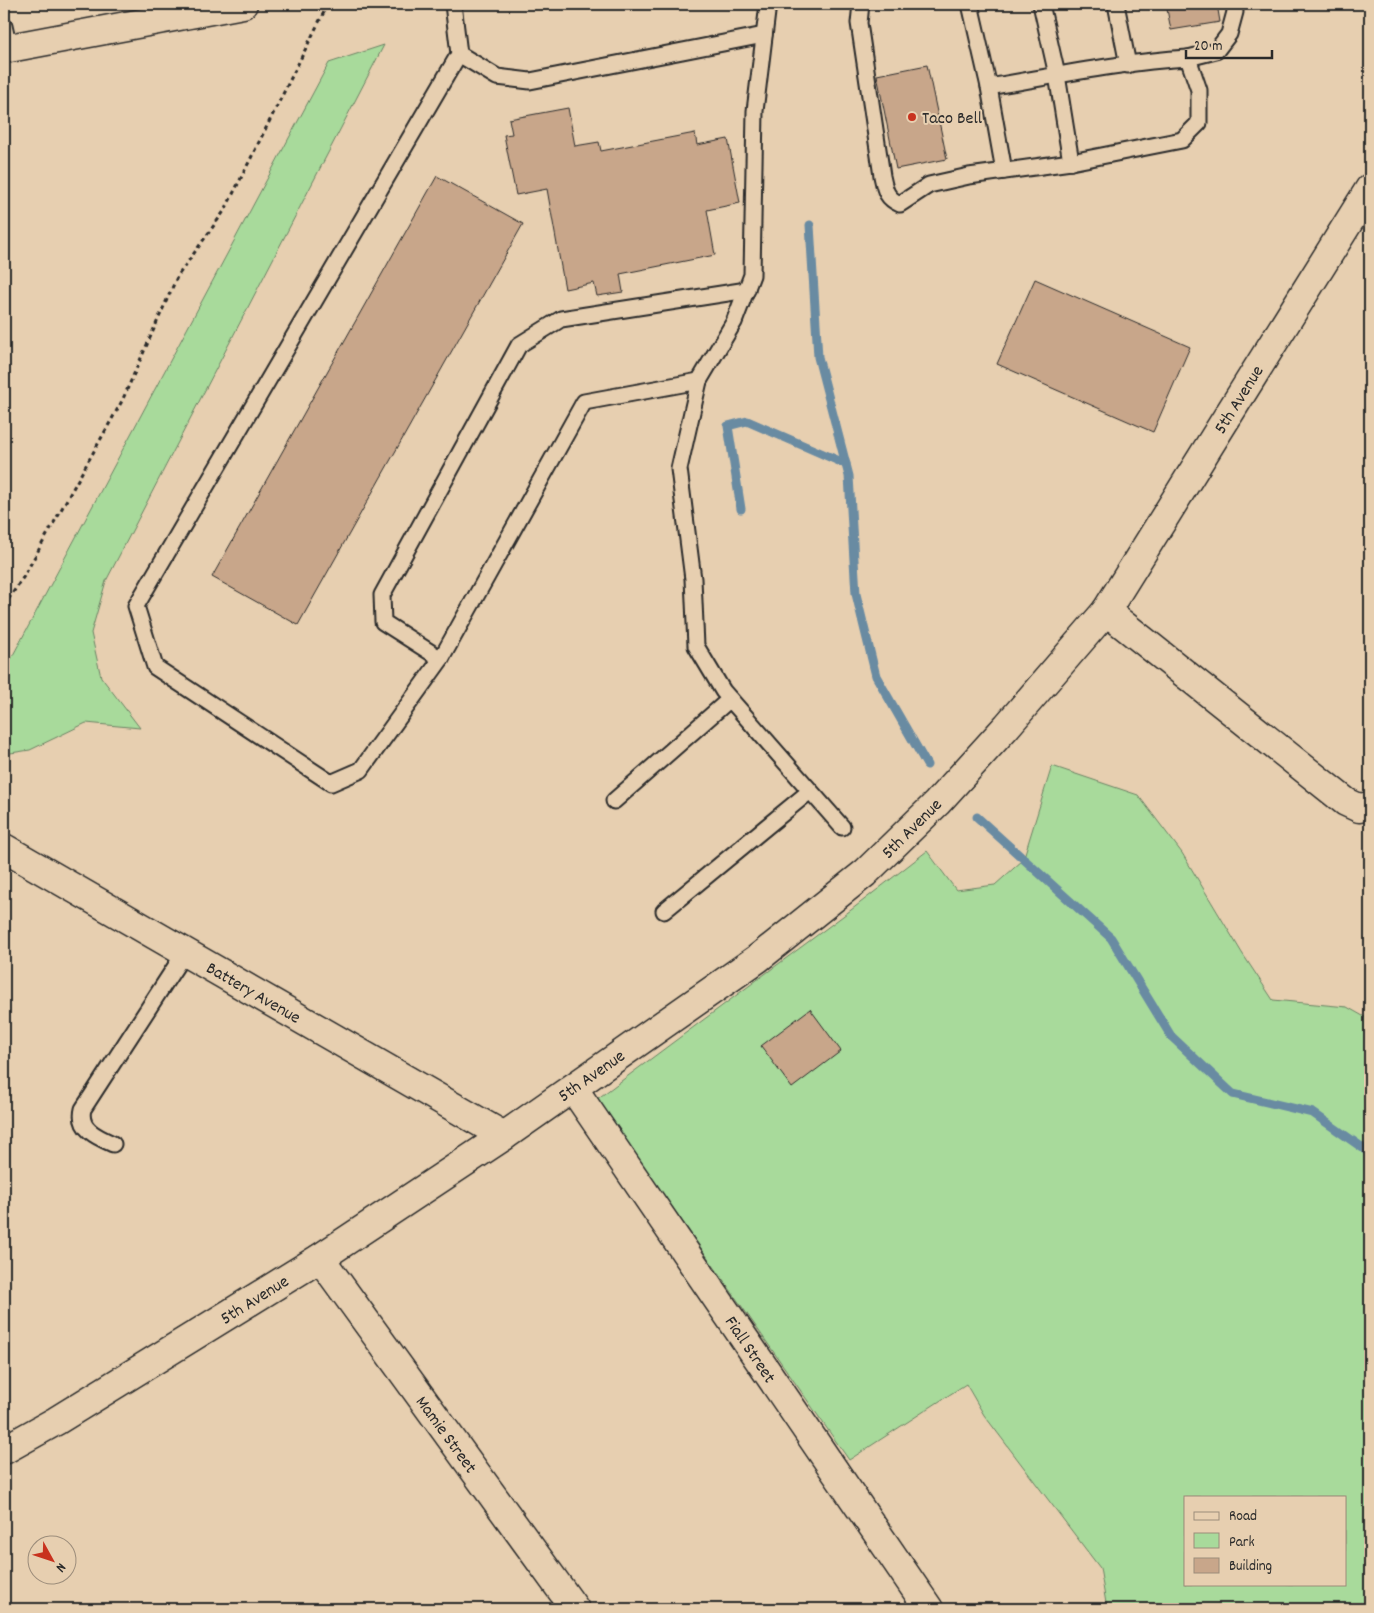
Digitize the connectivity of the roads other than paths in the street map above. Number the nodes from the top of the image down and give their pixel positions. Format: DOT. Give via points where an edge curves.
graph roads {
  1 [pos="243,4"];
  2 [pos="453,4"];
  3 [pos="768,4"];
  4 [pos="862,4"];
  5 [pos="970,4"];
  6 [pos="1041,4"];
  7 [pos="1116,4"];
  8 [pos="1234,4"];
  9 [pos="196,8"];
  10 [pos="764,35"];
  11 [pos="5,41"];
  12 [pos="459,54"];
  13 [pos="1188,58"];
  14 [pos="1128,65"];
  15 [pos="1057,75"];
  16 [pos="989,87"];
  17 [pos="1071,162"];
  18 [pos="1004,171"];
  19 [pos="1370,188"];
  20 [pos="747,290"];
  21 [pos="699,381"];
  22 [pos="1106,611"];
  23 [pos="441,660"];
  24 [pos="730,699"];
  25 [pos="810,791"];
  26 [pos="614,801"];
  27 [pos="1370,806"];
  28 [pos="842,828"];
  29 [pos="4,848"];
  30 [pos="664,911"];
  31 [pos="185,952"];
  32 [pos="572,1088"];
  33 [pos="504,1136"];
  34 [pos="113,1144"];
  35 [pos="320,1258"];
  36 [pos="4,1450"];
  37 [pos="575,1609"];
  38 [pos="929,1609"];
  1 -- 9 [label="street"];
  2 -- 12 [label="lane"];
  3 -- 10 [label="lane"];
  4 -- 18 [label="lane" via="859,24 882,176 892,201 900,204 929,185"];
  5 -- 16 [label="lane"];
  6 -- 15 [label="lane"];
  7 -- 14 [label="lane"];
  8 -- 13 [label="lane" via="1229,34 1216,51"];
  9 -- 11 [label="street"];
  10 -- 12 [label="lane" via="530,81 497,77"];
  10 -- 20 [label="lane" via="755,111 752,275"];
  12 -- 23 [label="lane" via="136,606 154,667 331,783 361,770"];
  13 -- 14 [label="lane"];
  13 -- 17 [label="lane" via="1199,90 1199,123 1182,140"];
  14 -- 15 [label="lane"];
  15 -- 16 [label="lane"];
  15 -- 17 [label="lane"];
  16 -- 18 [label="lane"];
  17 -- 18 [label="lane"];
  19 -- 22 [label="street, 5th Avenue"];
  20 -- 21 [label="lane" via="734,322"];
  20 -- 23 [label="lane" via="561,319 519,344 382,595 383,622"];
  21 -- 23 [label="lane" via="584,402"];
  21 -- 24 [label="lane" via="679,469 693,579 696,646"];
  22 -- 27 [label="street" via="1346,802 1359,808"];
  22 -- 32 [label="street, 5th Avenue" via="937,803 865,874 757,959"];
  24 -- 25 [label="lane"];
  24 -- 26 [label="lane"];
  25 -- 28 [label="lane"];
  25 -- 30 [label="lane"];
  29 -- 31 [label="street, Battery Avenue"];
  31 -- 33 [label="street, Battery Avenue"];
  31 -- 34 [label="lane" via="83,1109 83,1124 88,1130"];
  32 -- 33 [label="street, 5th Avenue"];
  32 -- 38 [label="street, Fiall Street"];
  33 -- 35 [label="street, 5th Avenue"];
  35 -- 36 [label="street, 5th Avenue"];
  35 -- 37 [label="street, Mamie Street"];
}
